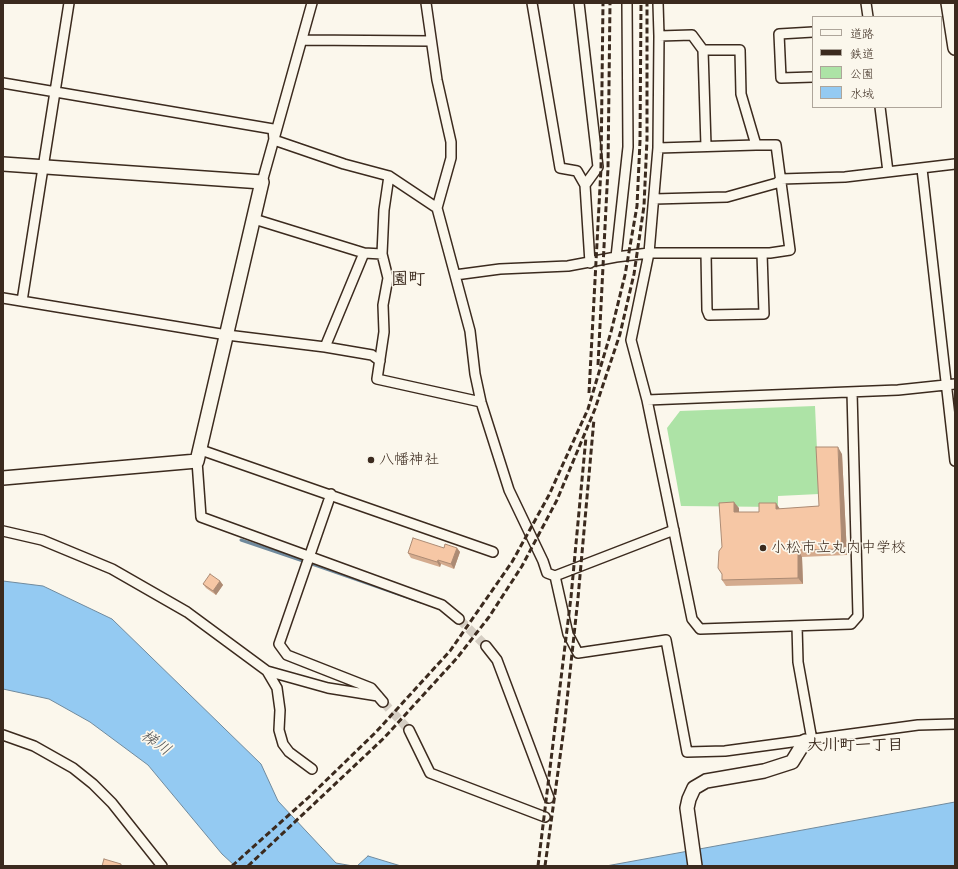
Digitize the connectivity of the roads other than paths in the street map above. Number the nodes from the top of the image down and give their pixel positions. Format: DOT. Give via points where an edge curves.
graph roads {
  1 [pos="69,3"];
  2 [pos="312,3"];
  3 [pos="426,3"];
  4 [pos="532,3"];
  5 [pos="579,3"];
  6 [pos="627,3"];
  7 [pos="658,3"];
  8 [pos="866,3"];
  9 [pos="948,3"];
  10 [pos="868,16"];
  11 [pos="812,32"];
  12 [pos="659,36"];
  13 [pos="302,40"];
  14 [pos="431,41"];
  15 [pos="955,48"];
  16 [pos="703,50"];
  17 [pos="812,77"];
  18 [pos="3,83"];
  19 [pos="55,91"];
  20 [pos="880,108"];
  21 [pos="274,140"];
  22 [pos="756,145"];
  23 [pos="706,146"];
  24 [pos="658,148"];
  25 [pos="3,164"];
  26 [pos="955,164"];
  27 [pos="43,166"];
  28 [pos="922,169"];
  29 [pos="888,172"];
  30 [pos="389,176"];
  31 [pos="781,179"];
  32 [pos="262,182"];
  33 [pos="585,185"];
  34 [pos="654,199"];
  35 [pos="437,208"];
  36 [pos="254,219"];
  37 [pos="364,253"];
  38 [pos="649,253"];
  39 [pos="706,253"];
  40 [pos="762,253"];
  41 [pos="382,254"];
  42 [pos="616,257"];
  43 [pos="590,263"];
  44 [pos="456,275"];
  45 [pos="3,298"];
  46 [pos="22,301"];
  47 [pos="227,336"];
  48 [pos="325,347"];
  49 [pos="380,361"];
  50 [pos="951,384"];
  51 [pos="852,392"];
  52 [pos="647,400"];
  53 [pos="481,402"];
  54 [pos="199,456"];
  55 [pos="955,461"];
  56 [pos="3,478"];
  57 [pos="331,494"];
  58 [pos="674,530"];
  59 [pos="3,531"];
  60 [pos="493,552"];
  61 [pos="310,556"];
  62 [pos="555,576"];
  63 [pos="459,619"];
  64 [pos="797,626"];
  65 [pos="486,646"];
  66 [pos="267,671"];
  67 [pos="955,724"];
  68 [pos="409,730"];
  69 [pos="3,735"];
  70 [pos="809,740"];
  71 [pos="312,769"];
  72 [pos="549,798"];
  73 [pos="545,817"];
  74 [pos="162,866"];
  75 [pos="695,866"];
  1 -- 19 [label="street"];
  2 -- 13 [label="street"];
  3 -- 14 [label="street"];
  4 -- 33 [label="street" via="560,168 577,171"];
  5 -- 33 [label="street" via="598,167"];
  6 -- 42 [label="street" via="628,147"];
  7 -- 12 [label="street"];
  8 -- 10 [label="street"];
  9 -- 15 [label="street"];
  11 -- 17 [label="street" via="779,34 781,78"];
  12 -- 16 [label="street" via="692,35"];
  12 -- 24 [label="street"];
  13 -- 14 [label="street"];
  13 -- 21 [label="street"];
  14 -- 35 [label="street" via="451,142 451,158"];
  16 -- 22 [label="street" via="740,50 742,94"];
  16 -- 23 [label="street"];
  18 -- 19 [label="street"];
  19 -- 21 [label="street" via="274,129"];
  19 -- 27 [label="street"];
  20 -- 29 [label="street"];
  21 -- 30 [label="street"];
  21 -- 32 [label="street"];
  22 -- 23 [label="street"];
  22 -- 31 [label="street" via="776,145"];
  23 -- 24 [label="street"];
  24 -- 34 [label="street"];
  25 -- 27 [label="street"];
  26 -- 28 [label="street"];
  27 -- 32 [label="street"];
  27 -- 46 [label="street"];
  28 -- 29 [label="street"];
  28 -- 50 [label="street"];
  29 -- 31 [label="street" via="845,177"];
  30 -- 35 [label="street"];
  30 -- 41 [label="street"];
  31 -- 34 [label="street" via="777,183 727,198"];
  31 -- 40 [label="street" via="790,250"];
  32 -- 36 [label="street"];
  33 -- 43 [label="street"];
  34 -- 38 [label="street"];
  35 -- 44 [label="street"];
  36 -- 37 [label="street"];
  36 -- 47 [label="street"];
  37 -- 41 [label="street"];
  37 -- 48 [label="street"];
  38 -- 39 [label="street"];
  38 -- 42 [label="street"];
  38 -- 52 [label="street" via="631,340"];
  39 -- 40 [label="street"];
  39 -- 40 [label="street" via="709,315 764,314"];
  41 -- 49 [label="street" via="388,278 383,305 384,332"];
  42 -- 43 [label="street"];
  43 -- 44 [label="street" via="500,269"];
  44 -- 53 [label="street" via="470,331"];
  45 -- 46 [label="street"];
  46 -- 47 [label="street"];
  47 -- 48 [label="street"];
  47 -- 54 [label="street"];
  48 -- 49 [label="street" via="372,355"];
  49 -- 53 [label="street" via="377,379"];
  50 -- 51 [label="street"];
  50 -- 55 [label="street"];
  51 -- 52 [label="street"];
  51 -- 64 [label="street" via="858,616 851,624"];
  52 -- 58 [label="street"];
  53 -- 62 [label="street" via="510,490 547,573"];
  54 -- 56 [label="street"];
  54 -- 57 [label="street"];
  54 -- 61 [label="street" via="201,517"];
  57 -- 60 [label="street"];
  57 -- 61 [label="street"];
  58 -- 62 [label="street"];
  58 -- 64 [label="street" via="692,620 700,629"];
  59 -- 66 [label="street" via="42,540 112,569 186,612"];
  61 -- 63 [label="street" via="442,606"];
  61 -- 66 [label="street" via="279,644 287,655 371,688 380,699"];
  62 -- 70 [label="street" via="568,634 578,653 666,640 687,752 718,752"];
  64 -- 70 [label="street" via="798,662"];
  65 -- 72 [label="street" via="497,660"];
  66 -- 71 [label="street" via="277,688 279,730 283,744 289,752"];
  67 -- 70 [label="street" via="918,725"];
  68 -- 73 [label="street" via="430,773"];
  69 -- 74 [label="street" via="34,746 73,768 93,784 112,803"];
  70 -- 75 [label="street" via="792,762 764,771 706,781 694,788 689,798 687,815"];
}
